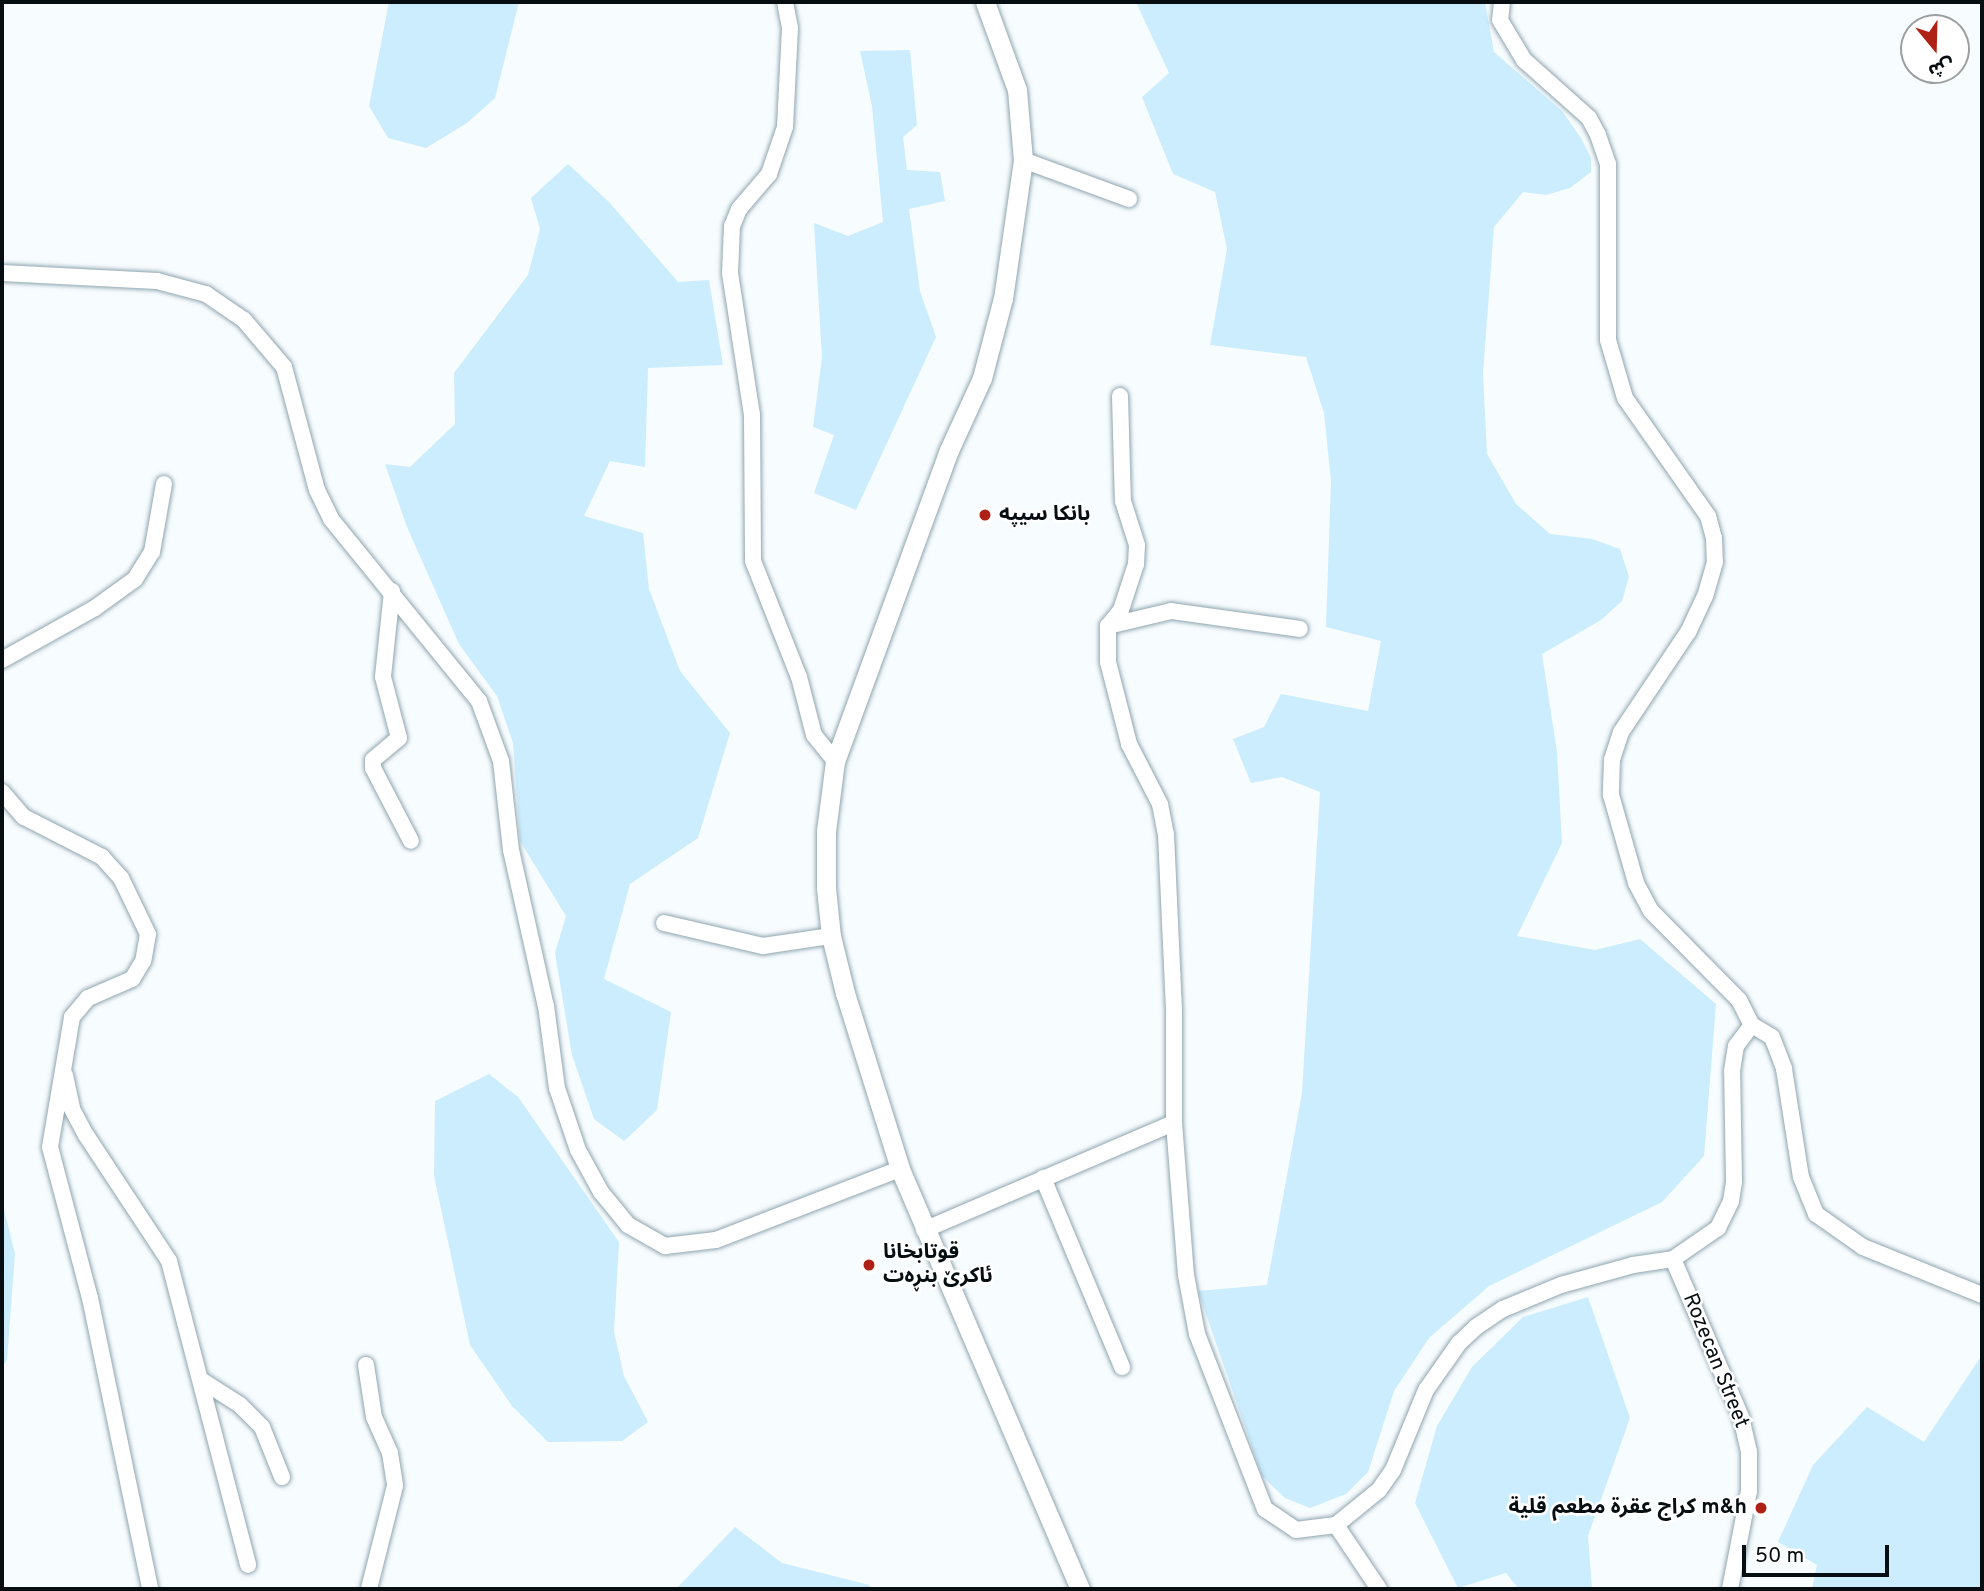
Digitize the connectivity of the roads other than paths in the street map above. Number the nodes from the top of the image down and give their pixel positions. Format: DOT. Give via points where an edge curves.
graph roads {
  1 [pos="785,2"];
  2 [pos="985,2"];
  3 [pos="1502,2"];
  4 [pos="1024,160"];
  5 [pos="1129,199"];
  6 [pos="2,273"];
  7 [pos="1120,396"];
  8 [pos="164,484"];
  9 [pos="392,591"];
  10 [pos="1108,626"];
  11 [pos="1300,629"];
  12 [pos="2,660"];
  13 [pos="835,761"];
  14 [pos="2,793"];
  15 [pos="411,841"];
  16 [pos="664,923"];
  17 [pos="831,936"];
  18 [pos="1752,1026"];
  19 [pos="63,1066"];
  20 [pos="1174,1123"];
  21 [pos="900,1168"];
  22 [pos="1043,1178"];
  23 [pos="924,1230"];
  24 [pos="1673,1259"];
  25 [pos="1982,1295"];
  26 [pos="366,1365"];
  27 [pos="1122,1367"];
  28 [pos="201,1380"];
  29 [pos="282,1477"];
  30 [pos="1336,1525"];
  31 [pos="248,1565"];
  32 [pos="150,1589"];
  33 [pos="369,1589"];
  34 [pos="1080,1589"];
  35 [pos="1379,1589"];
  36 [pos="1730,1589"];
  1 -- 13 [label="street" via="790,28 785,127 769,174 739,209 732,226 730,273 752,415 753,561 799,677 814,735"];
  2 -- 4 [label="street" via="1017,90"];
  3 -- 18 [label="street" via="1500,20 1524,60 1589,118 1598,135 1608,164 1608,340 1625,398 1708,516 1714,538 1715,562 1705,596 1688,632 1621,732 1612,760 1611,795 1620,839 1651,911 1739,1000"];
  4 -- 5 [label="street"];
  4 -- 13 [label="street" via="1003,298 982,378 949,450"];
  6 -- 9 [label="street" via="157,281 206,294 244,320 284,367 317,490 331,519"];
  7 -- 10 [label="street" via="1123,501 1136,555 1127,594"];
  8 -- 12 [label="street" via="152,552 135,579 95,608"];
  9 -- 15 [label="street" via="383,677 399,738 373,760 373,768"];
  9 -- 21 [label="street" via="479,701 501,761 511,850 545,1006 557,1088 578,1150 601,1192 628,1225 665,1245 716,1240"];
  10 -- 11 [label="street" via="1171,611"];
  10 -- 20 [label="street" via="1108,662 1129,744 1160,804 1166,834"];
  13 -- 17 [label="street" via="826,831"];
  14 -- 19 [label="street" via="24,817 102,857 121,878 148,934 143,961 132,979 88,998 78,1008 65,1039"];
  16 -- 17 [label="street" via="763,946"];
  17 -- 21 [label="street"];
  18 -- 24 [label="street" via="1736,1046 1732,1071 1731,1201 1718,1228"];
  18 -- 25 [label="street" via="1772,1037 1784,1069 1801,1177 1816,1214 1863,1247"];
  19 -- 28 [label="street" via="72,1109 86,1135 169,1261"];
  19 -- 32 [label="street" via="50,1147 90,1298"];
  20 -- 22 [label="street"];
  20 -- 30 [label="street" via="1181,1230 1196,1334 1252,1486 1279,1523 1296,1530"];
  21 -- 23 [label="street"];
  22 -- 23 [label="street"];
  22 -- 27 [label="street"];
  23 -- 34 [label="street"];
  24 -- 30 [label="street" via="1633,1265 1549,1289 1503,1308 1476,1327 1458,1343 1426,1390 1379,1490"];
  24 -- 36 [label="street, Rozecan Street" via="1741,1417 1749,1451 1749,1491"];
  26 -- 33 [label="street" via="374,1417 390,1453 395,1486"];
  28 -- 29 [label="street" via="240,1405 262,1427"];
  28 -- 31 [label="street"];
  30 -- 35 [label="street"];
}
